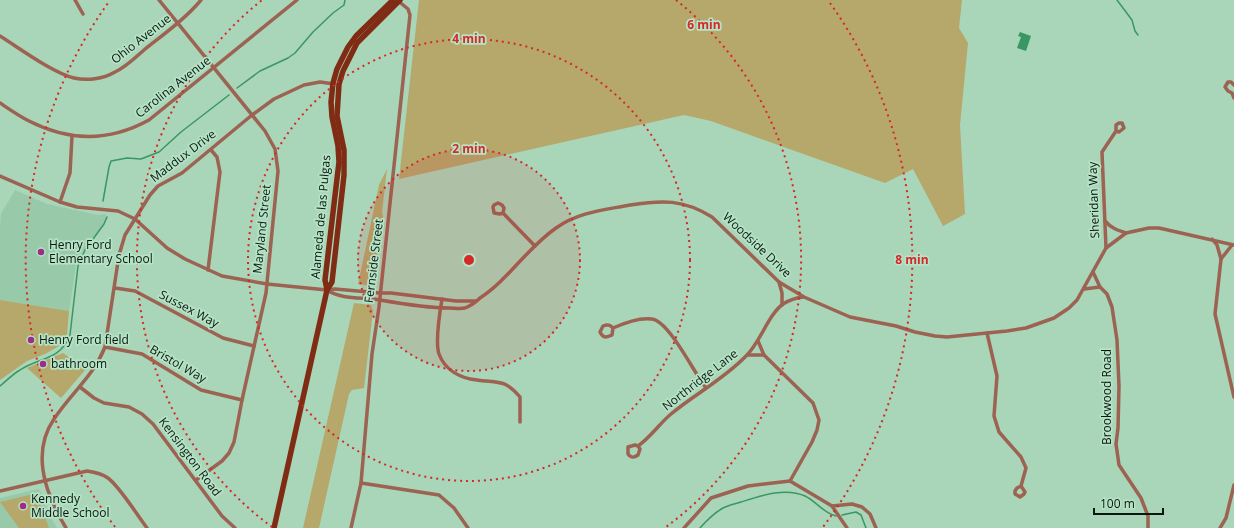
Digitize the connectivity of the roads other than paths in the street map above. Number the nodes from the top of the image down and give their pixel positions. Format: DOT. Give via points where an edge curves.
graph roads {
  1 [pos="75,0"];
  2 [pos="160,0"];
  3 [pos="201,0"];
  4 [pos="297,0"];
  5 [pos="397,0"];
  6 [pos="84,14"];
  7 [pos="178,23"];
  8 [pos="0,36"];
  9 [pos="213,69"];
  10 [pos="336,84"];
  11 [pos="1234,85"];
  12 [pos="1233,92"];
  13 [pos="1234,98"];
  14 [pos="0,103"];
  15 [pos="252,115"];
  16 [pos="1116,131"];
  17 [pos="72,136"];
  18 [pos="211,150"];
  19 [pos="0,176"];
  20 [pos="60,202"];
  21 [pos="503,213"];
  22 [pos="135,219"];
  23 [pos="1105,220"];
  24 [pos="1126,233"];
  25 [pos="1212,239"];
  26 [pos="1233,245"];
  27 [pos="535,246"];
  28 [pos="1106,248"];
  29 [pos="1222,259"];
  30 [pos="208,270"];
  31 [pos="1093,272"];
  32 [pos="779,282"];
  33 [pos="267,284"];
  34 [pos="1100,286"];
  35 [pos="115,288"];
  36 [pos="1084,289"];
  37 [pos="327,290"];
  38 [pos="380,293"];
  39 [pos="804,296"];
  40 [pos="442,299"];
  41 [pos="379,300"];
  42 [pos="477,301"];
  43 [pos="782,305"];
  44 [pos="440,308"];
  45 [pos="613,328"];
  46 [pos="987,333"];
  47 [pos="758,341"];
  48 [pos="254,346"];
  49 [pos="105,347"];
  50 [pos="748,355"];
  51 [pos="764,355"];
  52 [pos="80,387"];
  53 [pos="706,388"];
  54 [pos="1234,397"];
  55 [pos="242,400"];
  56 [pos="520,422"];
  57 [pos="638,446"];
  58 [pos="196,480"];
  59 [pos="45,481"];
  60 [pos="790,481"];
  61 [pos="361,483"];
  62 [pos="1234,485"];
  63 [pos="1022,486"];
  64 [pos="0,491"];
  65 [pos="832,506"];
  66 [pos="66,528"];
  67 [pos="147,528"];
  68 [pos="235,528"];
  69 [pos="274,528"];
  70 [pos="351,528"];
  71 [pos="468,528"];
  72 [pos="684,528"];
  73 [pos="847,528"];
  74 [pos="876,528"];
  75 [pos="1148,528"];
  76 [pos="1220,528"];
  1 -- 6 [label="street"];
  2 -- 7 [label="street, Maryland Street"];
  3 -- 7 [label="street, Ohio Avenue"];
  4 -- 9 [label="street, Carolina Avenue"];
  5 -- 10 [label="main road, Alameda de las Pulgas" via="357,44"];
  5 -- 38 [label="street, Fernside Street" via="408,9 410,15"];
  7 -- 8 [label="street, Ohio Avenue" via="116,72 86,80 73,78 53,69"];
  7 -- 9 [label="street, Maryland Street"];
  9 -- 15 [label="street, Maryland Street"];
  9 -- 17 [label="street, Carolina Avenue" via="138,126 116,134 95,137"];
  10 -- 15 [label="street, Maddux Drive" via="320,82 304,85 274,99"];
  10 -- 37 [label="main road, Alameda de las Pulgas" via="344,150 344,175 332,282"];
  11 -- 12 [label="street" via="1228,82 1226,87 1228,91"];
  12 -- 13 [label="street"];
  14 -- 17 [label="street, Carolina Avenue" via="28,121 48,130"];
  15 -- 18 [label="street, Maddux Drive"];
  15 -- 33 [label="street, Maryland Street" via="276,149 278,172"];
  16 -- 23 [label="street, Sheridan Way" via="1102,152"];
  17 -- 20 [label="street" via="70,173"];
  18 -- 22 [label="street, Maddux Drive" via="182,173 158,186"];
  18 -- 30 [label="street" via="217,157 220,172"];
  19 -- 20 [label="street"];
  20 -- 22 [label="street" via="118,211"];
  21 -- 27 [label="street"];
  22 -- 30 [label="street" via="167,248"];
  22 -- 35 [label="street, Maddux Drive" via="125,235 119,255"];
  23 -- 24 [label="street" via="1109,226"];
  23 -- 28 [label="street, Sheridan Way"];
  24 -- 25 [label="street, Woodside Drive" via="1159,228"];
  24 -- 28 [label="street, Woodside Drive"];
  25 -- 26 [label="street, Woodside Drive"];
  25 -- 29 [label="street"];
  26 -- 29 [label="street"];
  27 -- 32 [label="street, Woodside Drive" via="555,228 574,217 646,202 665,201 700,209 712,217"];
  27 -- 42 [label="street, Woodside Drive" via="498,284"];
  28 -- 31 [label="street, Woodside Drive"];
  29 -- 54 [label="street" via="1215,314"];
  30 -- 33 [label="street" via="222,276"];
  31 -- 34 [label="street, Brookwood Road"];
  31 -- 36 [label="street, Woodside Drive"];
  32 -- 39 [label="street, Woodside Drive"];
  32 -- 43 [label="street"];
  33 -- 37 [label="street"];
  33 -- 48 [label="street, Maryland Street"];
  34 -- 36 [label="street"];
  34 -- 75 [label="street, Brookwood Road" via="1107,294 1112,307 1116,340 1119,386 1116,444 1119,465 1141,498 1148,516"];
  35 -- 48 [label="street, Sussex Way" via="135,291 223,338"];
  35 -- 49 [label="street, Maddux Drive"];
  36 -- 46 [label="street, Woodside Drive" via="1078,300 1054,318 1026,328"];
  37 -- 38 [label="street"];
  37 -- 41 [label="street, Woodside Drive" via="334,295"];
  37 -- 69 [label="main road, Alameda de las Pulgas"];
  38 -- 40 [label="street"];
  38 -- 41 [label="street, Fernside Street"];
  39 -- 43 [label="street, Northridge Lane"];
  39 -- 46 [label="street, Woodside Drive" via="850,317 921,333 947,337"];
  40 -- 42 [label="street"];
  40 -- 44 [label="street"];
  41 -- 44 [label="street, Woodside Drive"];
  41 -- 61 [label="street, Fernside Street" via="368,385"];
  42 -- 44 [label="street, Woodside Drive" via="465,308"];
  43 -- 47 [label="street, Northridge Lane"];
  44 -- 56 [label="street" via="439,353 447,366 453,373 465,378 499,382 513,388 520,397"];
  45 -- 53 [label="street" via="641,319 653,319 661,323 670,331"];
  46 -- 63 [label="street" via="997,376 994,416 999,432 1021,457 1026,467"];
  47 -- 50 [label="street, Northridge Lane"];
  47 -- 51 [label="street"];
  48 -- 55 [label="street, Maryland Street"];
  49 -- 52 [label="street, Maddux Drive" via="99,361"];
  49 -- 55 [label="street, Bristol Way" via="142,354 201,390"];
  50 -- 51 [label="street"];
  50 -- 53 [label="street, Northridge Lane"];
  51 -- 60 [label="street" via="813,403 819,420 812,442"];
  52 -- 58 [label="street, Kensington Road" via="104,403 129,407 142,414 153,424"];
  52 -- 59 [label="street, Maddux Drive" via="53,420 46,436 42,466"];
  53 -- 57 [label="street, Northridge Lane" via="670,415"];
  55 -- 58 [label="street, Maryland Street" via="234,442 229,453"];
  58 -- 68 [label="street, Kensington Road" via="222,516"];
  59 -- 64 [label="street"];
  59 -- 66 [label="street, Maddux Drive" via="55,509"];
  59 -- 67 [label="street" via="86,471 97,472 108,478"];
  60 -- 65 [label="street"];
  60 -- 72 [label="street" via="748,486 710,498"];
  61 -- 70 [label="street, Fernside Street"];
  61 -- 71 [label="street" via="438,495 454,508"];
  62 -- 76 [label="street" via="1226,518"];
  65 -- 73 [label="street"];
  65 -- 74 [label="street" via="852,504 862,507 870,514"];
}
